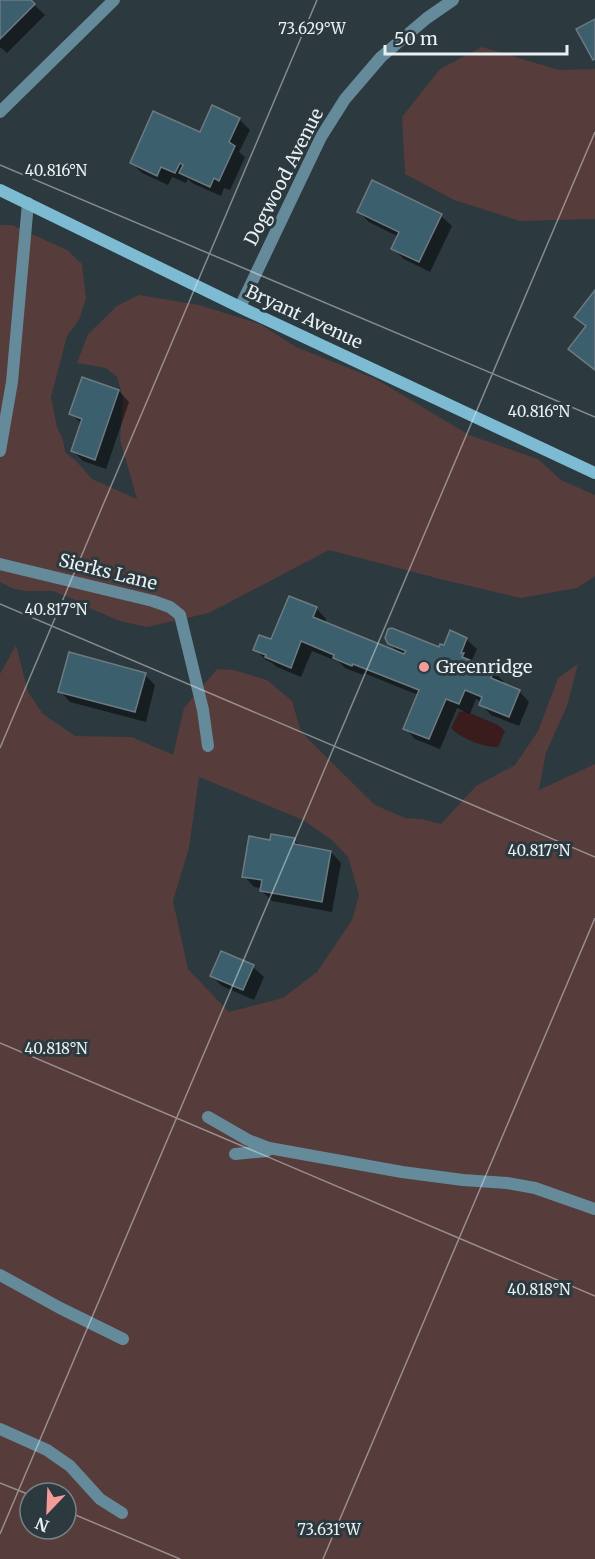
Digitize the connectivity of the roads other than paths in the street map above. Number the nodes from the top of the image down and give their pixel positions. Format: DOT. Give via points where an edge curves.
graph roads {
  1 [pos="114,0"];
  2 [pos="453,0"];
  3 [pos="0,112"];
  4 [pos="0,190"];
  5 [pos="27,203"];
  6 [pos="240,307"];
  7 [pos="0,451"];
  8 [pos="595,473"];
  9 [pos="0,564"];
  10 [pos="208,746"];
  11 [pos="208,1117"];
  12 [pos="280,1151"];
  13 [pos="235,1154"];
  14 [pos="595,1209"];
  15 [pos="0,1275"];
  16 [pos="123,1339"];
  17 [pos="0,1429"];
  18 [pos="122,1513"];
  1 -- 3 [label="street"];
  2 -- 6 [label="street, Dogwood Avenue" via="381,57 345,99 321,137"];
  4 -- 5 [label="main road, Bryant Avenue"];
  5 -- 6 [label="main road, Bryant Avenue"];
  5 -- 7 [label="street" via="12,382"];
  6 -- 8 [label="main road, Bryant Avenue"];
  9 -- 10 [label="street, Sierks Lane" via="153,601 180,615"];
  11 -- 12 [label="street" via="248,1140"];
  12 -- 13 [label="street"];
  12 -- 14 [label="street" via="535,1188"];
  15 -- 16 [label="street"];
  17 -- 18 [label="street" via="47,1450 70,1466 100,1499"];
}
